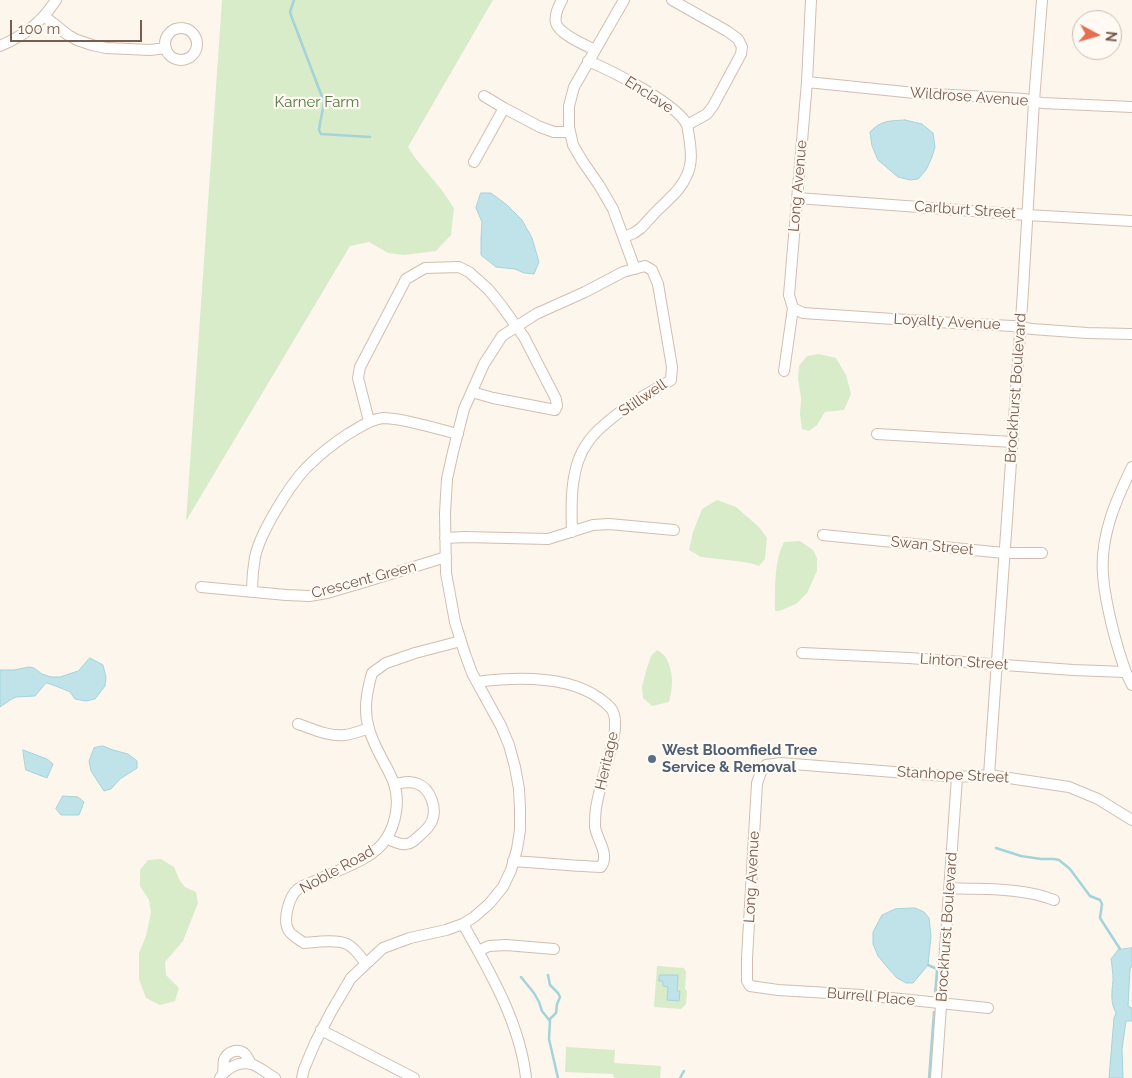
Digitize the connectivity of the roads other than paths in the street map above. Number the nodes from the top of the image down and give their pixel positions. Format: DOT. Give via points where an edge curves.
graph roads {
  1 [pos="56,0"];
  2 [pos="562,0"];
  3 [pos="624,0"];
  4 [pos="672,0"];
  5 [pos="811,0"];
  6 [pos="1042,0"];
  7 [pos="44,16"];
  8 [pos="0,46"];
  9 [pos="166,48"];
  10 [pos="595,50"];
  11 [pos="588,61"];
  12 [pos="807,82"];
  13 [pos="484,96"];
  14 [pos="1034,101"];
  15 [pos="1132,107"];
  16 [pos="504,108"];
  17 [pos="687,125"];
  18 [pos="569,132"];
  19 [pos="474,162"];
  20 [pos="797,198"];
  21 [pos="1028,215"];
  22 [pos="1132,220"];
  23 [pos="624,237"];
  24 [pos="635,268"];
  25 [pos="793,308"];
  26 [pos="516,327"];
  27 [pos="1020,327"];
  28 [pos="1132,334"];
  29 [pos="784,371"];
  30 [pos="472,392"];
  31 [pos="369,422"];
  32 [pos="458,434"];
  33 [pos="877,434"];
  34 [pos="1012,442"];
  35 [pos="1132,467"];
  36 [pos="674,530"];
  37 [pos="572,532"];
  38 [pos="823,535"];
  39 [pos="445,538"];
  40 [pos="1042,553"];
  41 [pos="1004,554"];
  42 [pos="446,557"];
  43 [pos="201,587"];
  44 [pos="252,591"];
  45 [pos="461,641"];
  46 [pos="802,653"];
  47 [pos="996,665"];
  48 [pos="1126,672"];
  49 [pos="477,682"];
  50 [pos="1132,685"];
  51 [pos="298,724"];
  52 [pos="369,728"];
  53 [pos="766,765"];
  54 [pos="989,775"];
  55 [pos="957,777"];
  56 [pos="394,784"];
  57 [pos="1132,820"];
  58 [pos="387,838"];
  59 [pos="514,861"];
  60 [pos="950,888"];
  61 [pos="1054,900"];
  62 [pos="463,924"];
  63 [pos="554,949"];
  64 [pos="478,951"];
  65 [pos="366,964"];
  66 [pos="753,988"];
  67 [pos="942,1004"];
  68 [pos="988,1008"];
  69 [pos="321,1030"];
  70 [pos="251,1064"];
  71 [pos="222,1075"];
  72 [pos="275,1078"];
  73 [pos="302,1078"];
  74 [pos="414,1078"];
  75 [pos="526,1078"];
  76 [pos="936,1078"];
  1 -- 7 [label="street"];
  2 -- 10 [label="street" via="555,16 557,27"];
  3 -- 10 [label="street"];
  4 -- 17 [label="street" via="727,31 738,39 742,47 713,106 707,114"];
  5 -- 12 [label="street, Long Avenue"];
  6 -- 14 [label="street, Brockhurst Boulevard"];
  7 -- 8 [label="street" via="26,32"];
  7 -- 9 [label="street" via="68,35 92,45 150,50"];
  10 -- 11 [label="street"];
  11 -- 17 [label="street, Enclave" via="658,98"];
  11 -- 18 [label="street" via="574,87 569,106"];
  12 -- 14 [label="street, Wildrose Avenue"];
  12 -- 20 [label="street, Long Avenue"];
  13 -- 16 [label="street"];
  14 -- 15 [label="street, Wildrose Avenue"];
  14 -- 21 [label="street, Brockhurst Boulevard"];
  16 -- 18 [label="street" via="540,127 554,132"];
  16 -- 19 [label="street"];
  17 -- 23 [label="street, Enclave" via="691,160 686,178 641,228"];
  18 -- 23 [label="street" via="573,146 613,209"];
  20 -- 21 [label="street, Carlburt Street"];
  20 -- 25 [label="street, Long Avenue" via="789,295"];
  21 -- 22 [label="street, Carlburt Street"];
  21 -- 27 [label="street, Brockhurst Boulevard"];
  23 -- 24 [label="street"];
  24 -- 26 [label="street" via="536,314"];
  24 -- 37 [label="street, Stillwell" via="645,266 652,270 658,284 672,368 671,380 629,405 588,441 574,478"];
  25 -- 27 [label="street, Loyalty Avenue" via="803,313"];
  25 -- 29 [label="street, Long Avenue"];
  26 -- 30 [label="street" via="502,336 484,364"];
  26 -- 30 [label="street" via="534,355 558,406 554,410"];
  26 -- 31 [label="street" via="488,289 458,267 425,268 406,279 360,367 358,378"];
  27 -- 28 [label="street, Loyalty Avenue"];
  27 -- 34 [label="street, Brockhurst Boulevard"];
  30 -- 32 [label="street"];
  31 -- 32 [label="street" via="382,418"];
  31 -- 44 [label="street" via="338,440 306,468 290,489 262,536 255,555"];
  32 -- 39 [label="street" via="447,479"];
  33 -- 34 [label="street"];
  34 -- 41 [label="street, Brockhurst Boulevard"];
  35 -- 48 [label="street" via="1108,528 1103,562 1109,614"];
  36 -- 37 [label="street" via="609,524"];
  37 -- 39 [label="street" via="548,539"];
  38 -- 41 [label="street, Swan Street"];
  39 -- 42 [label="street"];
  40 -- 41 [label="street, Swan Street"];
  41 -- 47 [label="street, Brockhurst Boulevard"];
  42 -- 44 [label="street, Crescent Green" via="327,593 286,596"];
  42 -- 45 [label="street" via="446,573"];
  43 -- 44 [label="street, Crescent Green"];
  45 -- 49 [label="street"];
  45 -- 52 [label="street, Noble Road" via="386,663 372,673 366,705"];
  46 -- 47 [label="street, Linton Street"];
  47 -- 48 [label="street, Linton Street"];
  47 -- 54 [label="street, Brockhurst Boulevard"];
  48 -- 50 [label="street"];
  49 -- 59 [label="street" via="501,726 515,767 520,809 519,840"];
  49 -- 59 [label="street, Heritage" via="524,679 578,687 611,707 615,722 596,809 595,828 604,857 601,867"];
  51 -- 52 [label="street" via="335,735"];
  52 -- 56 [label="street, Noble Road"];
  53 -- 55 [label="street, Stanhope Street" via="781,762"];
  53 -- 66 [label="street, Long Avenue" via="757,783 747,958 747,981"];
  54 -- 55 [label="street, Stanhope Street"];
  54 -- 57 [label="street, Stanhope Street" via="1070,787 1098,799"];
  55 -- 60 [label="street, Brockhurst Boulevard"];
  56 -- 58 [label="street, Noble Road" via="396,813"];
  56 -- 58 [label="street" via="417,783 424,788 432,798 434,814 428,828 413,842 405,844"];
  58 -- 65 [label="street, Noble Road" via="351,865 298,889 289,903 286,919 289,931 304,943 346,943"];
  59 -- 62 [label="street" via="503,887 474,918"];
  60 -- 61 [label="street" via="1025,892"];
  60 -- 67 [label="street, Brockhurst Boulevard"];
  62 -- 64 [label="street"];
  62 -- 65 [label="street" via="383,948"];
  63 -- 64 [label="street" via="506,945 489,946"];
  64 -- 75 [label="street" via="509,1013 519,1040"];
  65 -- 69 [label="street" via="351,978"];
  66 -- 67 [label="street, Burrell Place" via="862,994"];
  67 -- 68 [label="street, Burrell Place"];
  67 -- 76 [label="street, Brockhurst Boulevard"];
  69 -- 73 [label="street"];
  69 -- 74 [label="street"];
  70 -- 71 [label="street" via="231,1067"];
  70 -- 71 [label="street" via="244,1053 232,1051 224,1061"];
  70 -- 72 [label="street"];
}
